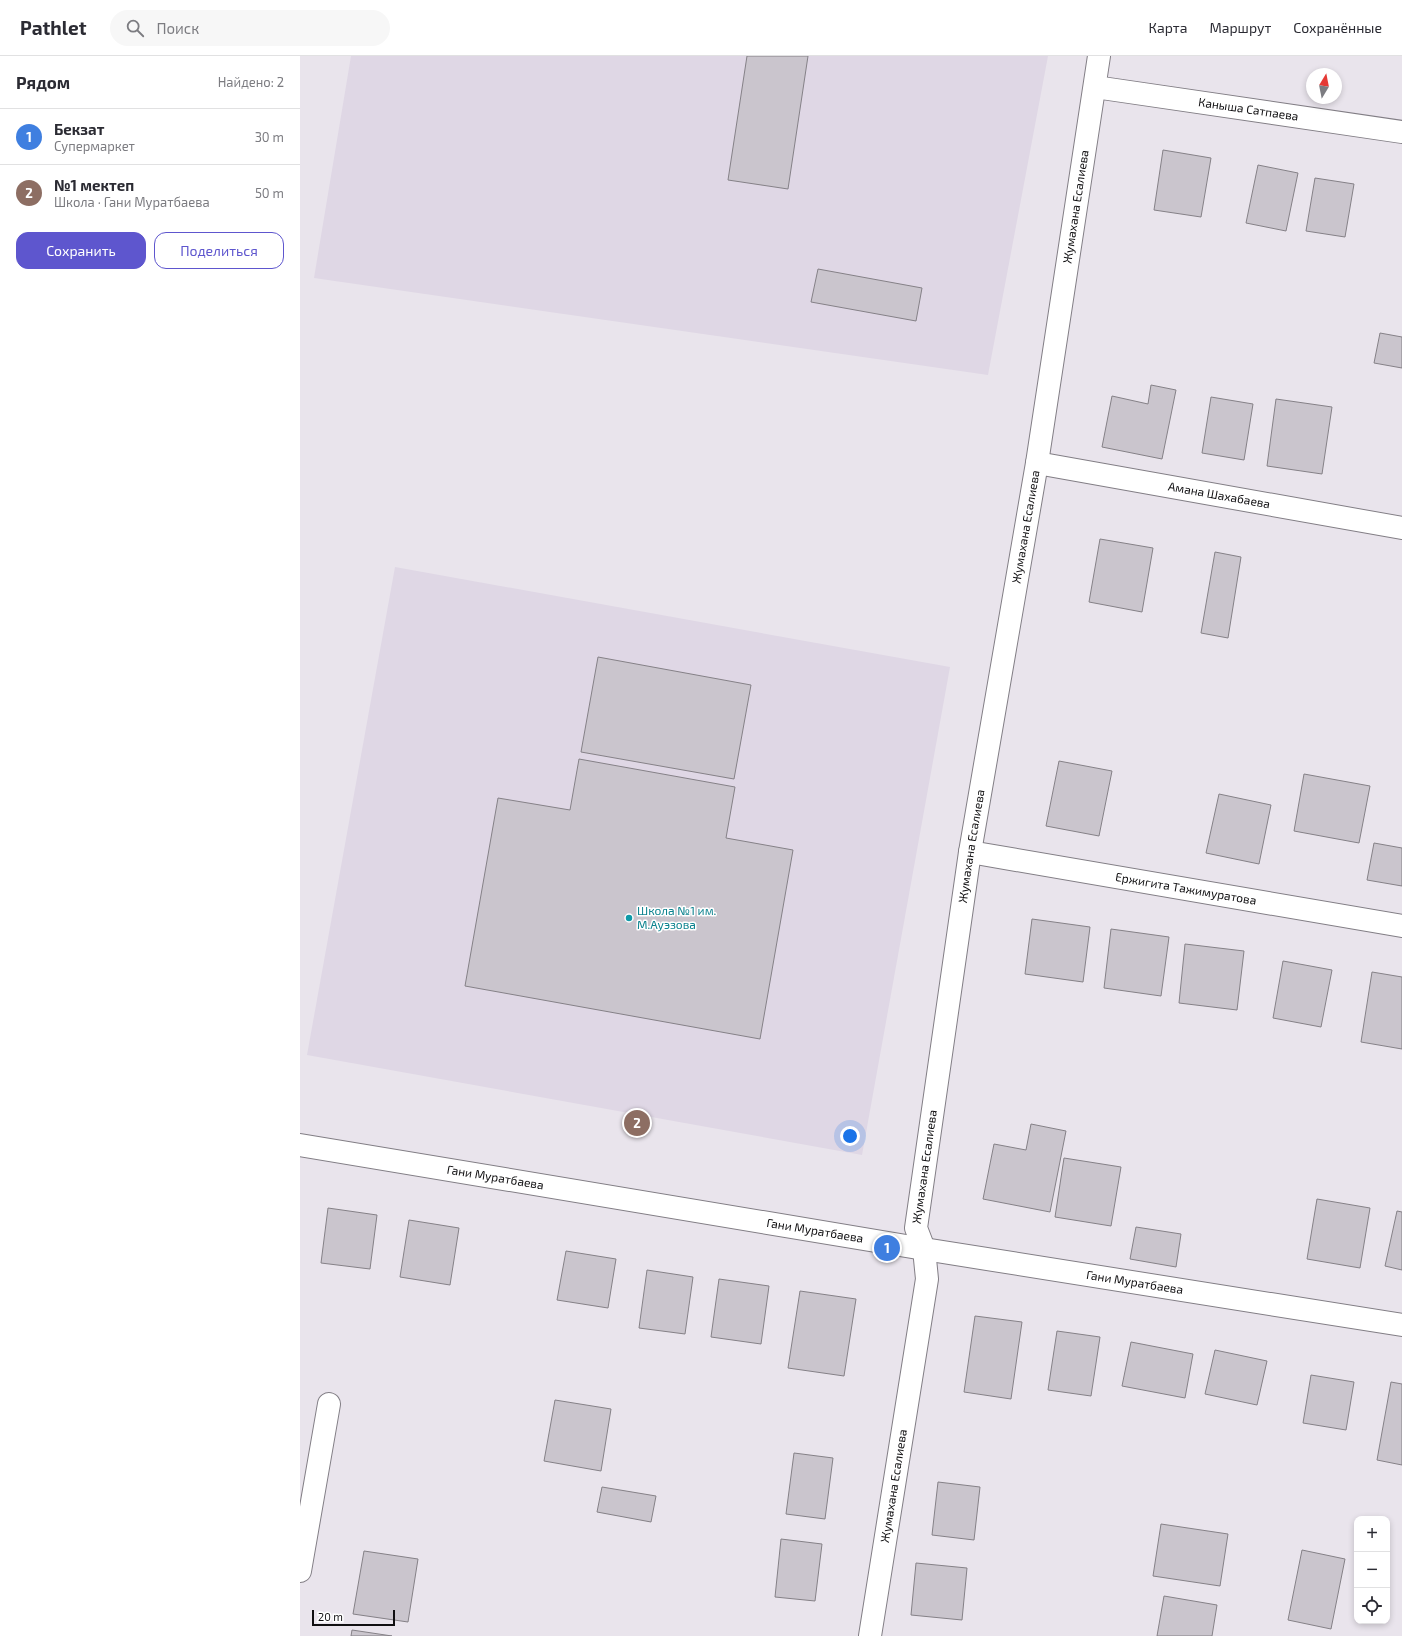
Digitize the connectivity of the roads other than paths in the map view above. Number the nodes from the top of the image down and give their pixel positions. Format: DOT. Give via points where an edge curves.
graph roads {
  1 [pos="1099,56"];
  2 [pos="1095,87"];
  3 [pos="1402,132"];
  4 [pos="1037,463"];
  5 [pos="1402,528"];
  6 [pos="970,852"];
  7 [pos="1402,926"];
  8 [pos="300,1145"];
  9 [pos="924,1249"];
  10 [pos="1402,1326"];
  11 [pos="329,1404"];
  12 [pos="300,1571"];
  13 [pos="870,1636"];
  1 -- 2 [label="street, Жумахана Есалиева"];
  2 -- 3 [label="street, Каныша Сатпаева"];
  2 -- 4 [label="street, Жумахана Есалиева"];
  4 -- 5 [label="street, Амана Шахабаева"];
  4 -- 6 [label="street, Жумахана Есалиева"];
  6 -- 7 [label="street, Ержигита Тажимуратова"];
  6 -- 9 [label="street, Жумахана Есалиева" via="916,1228"];
  8 -- 9 [label="street, Гани Муратбаева"];
  9 -- 10 [label="street, Гани Муратбаева"];
  9 -- 13 [label="street, Жумахана Есалиева" via="927,1279"];
  11 -- 12 [label="street"];
}
